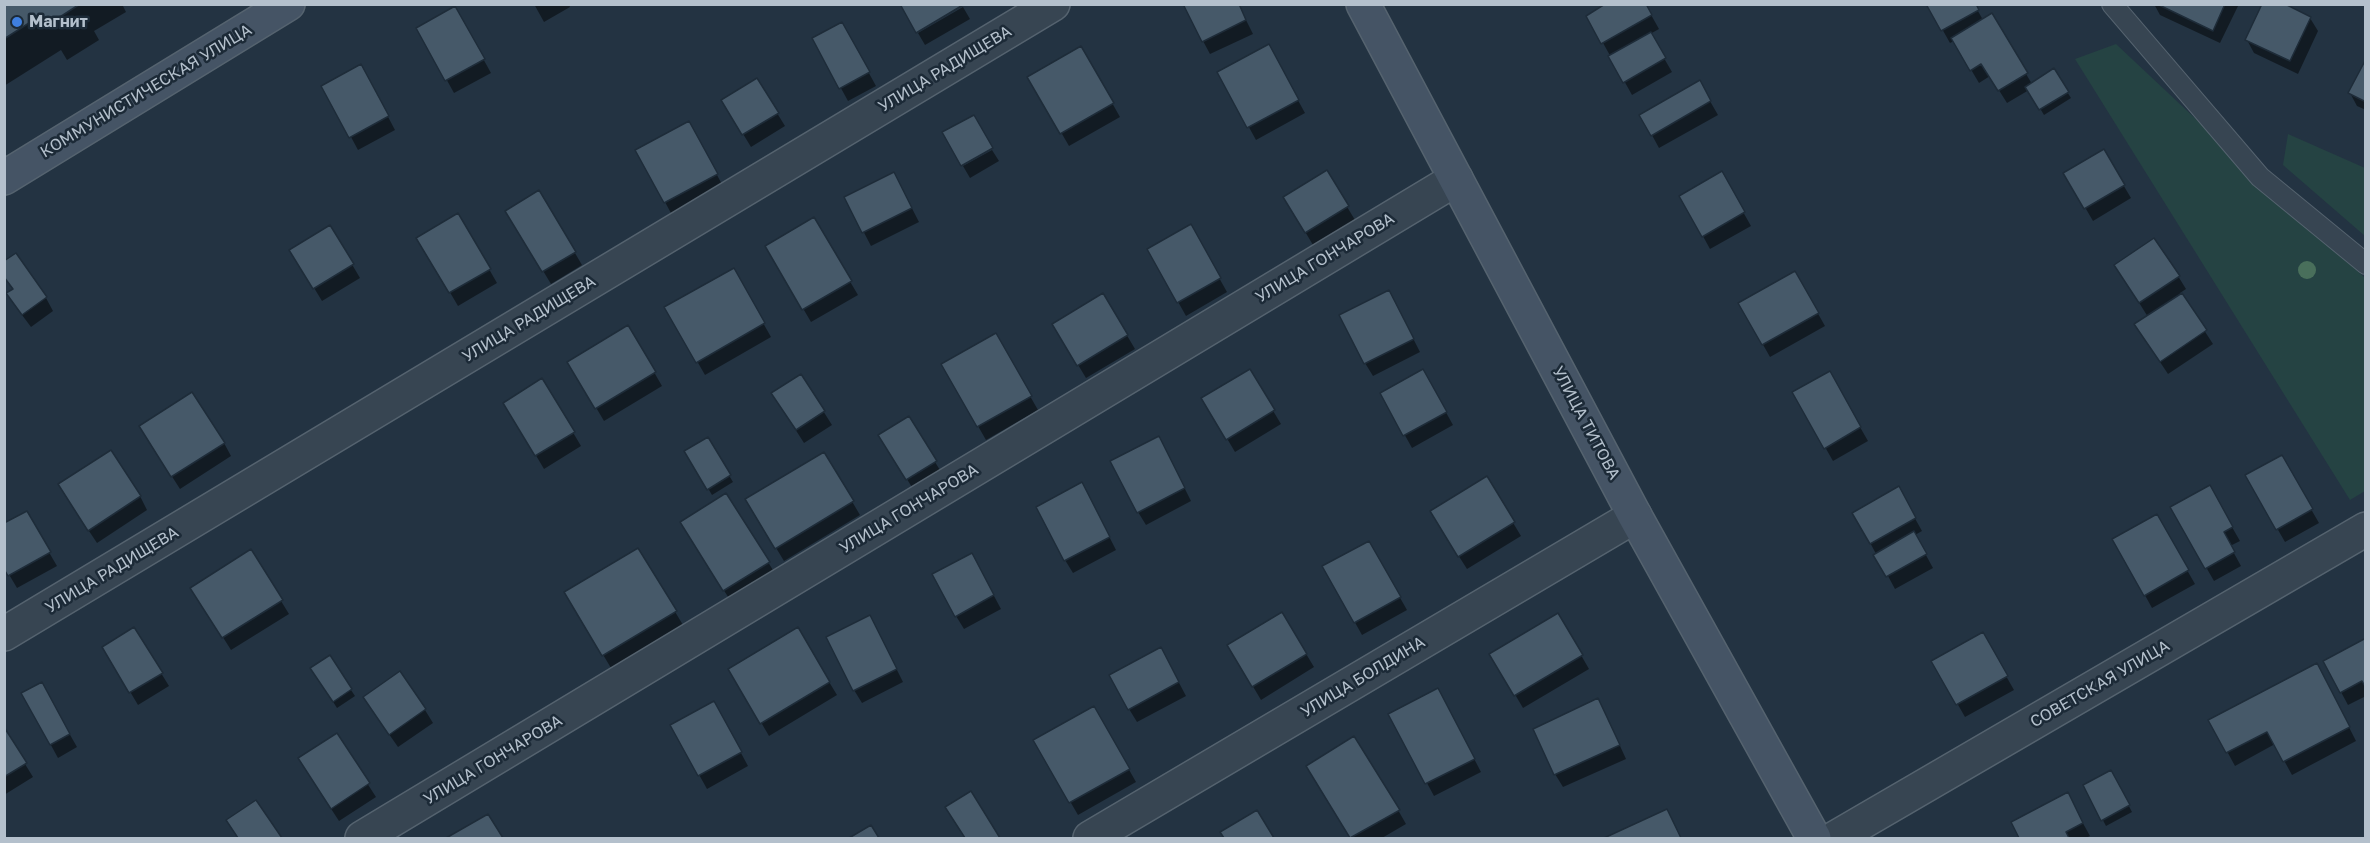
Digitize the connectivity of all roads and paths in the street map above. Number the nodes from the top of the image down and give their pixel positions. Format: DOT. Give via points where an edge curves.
graph roads {
  1 [pos="1053,4"];
  2 [pos="1362,4"];
  3 [pos="2112,4"];
  4 [pos="279,7"];
  5 [pos="4,178"];
  6 [pos="1456,179"];
  7 [pos="2366,264"];
  8 [pos="1635,516"];
  9 [pos="2366,529"];
  10 [pos="4,634"];
  11 [pos="362,838"];
  12 [pos="1090,838"];
  13 [pos="1814,838"];
  14 [pos="1835,838"];
  1 -- 10 [label="street, УЛИЦА РАДИЩЕВА"];
  2 -- 6 [label="main road, УЛИЦА ТИТОВА"];
  3 -- 7 [label="lane" via="2260,177"];
  4 -- 5 [label="main road, КОММУНИСТИЧЕСКАЯ УЛИЦА"];
  6 -- 8 [label="main road, УЛИЦА ТИТОВА"];
  6 -- 11 [label="street, УЛИЦА ГОНЧАРОВА"];
  8 -- 12 [label="street, УЛИЦА БОЛДИНА"];
  8 -- 13 [label="main road, УЛИЦА ТИТОВА"];
  9 -- 14 [label="street, СОВЕТСКАЯ УЛИЦА"];
}
